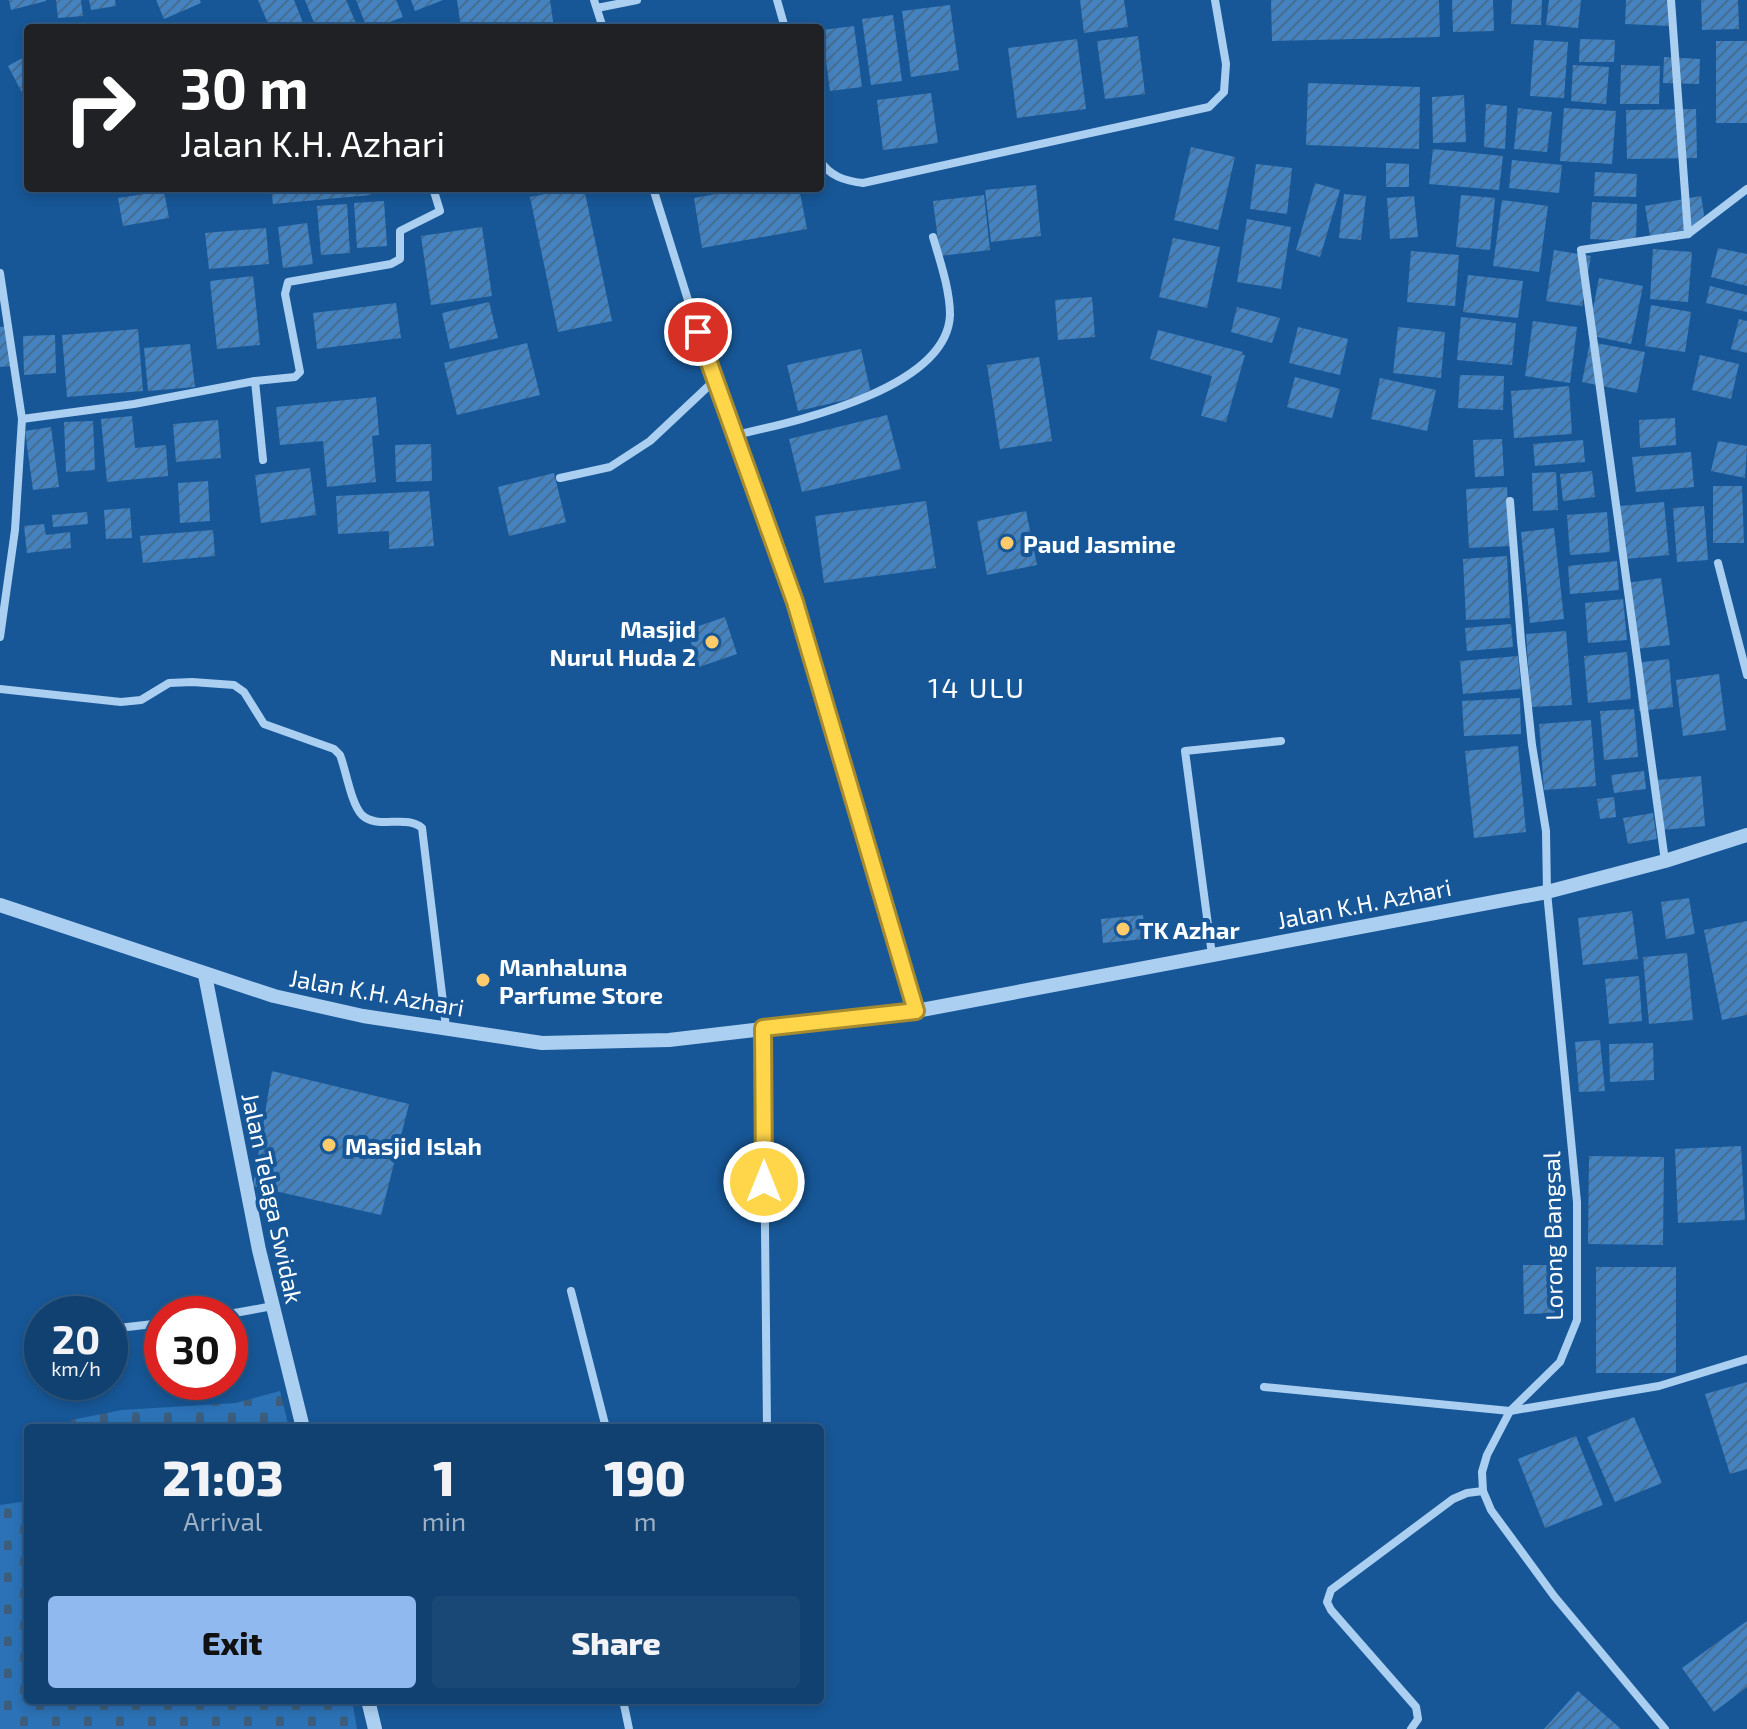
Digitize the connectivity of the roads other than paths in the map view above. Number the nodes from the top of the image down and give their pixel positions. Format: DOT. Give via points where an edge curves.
graph roads {
  1 [pos="637,0"];
  2 [pos="777,0"];
  3 [pos="1215,0"];
  4 [pos="1671,0"];
  5 [pos="596,4"];
  6 [pos="602,24"];
  7 [pos="784,24"];
  8 [pos="824,165"];
  9 [pos="1747,189"];
  10 [pos="434,192"];
  11 [pos="654,192"];
  12 [pos="1688,234"];
  13 [pos="933,237"];
  14 [pos="0,273"];
  15 [pos="716,379"];
  16 [pos="255,381"];
  17 [pos="22,419"];
  18 [pos="736,435"];
  19 [pos="263,460"];
  20 [pos="560,478"];
  21 [pos="1510,501"];
  22 [pos="1718,563"];
  23 [pos="0,637"];
  24 [pos="1747,675"];
  25 [pos="0,689"];
  26 [pos="1281,741"];
  27 [pos="1747,835"];
  28 [pos="1665,861"];
  29 [pos="1547,892"];
  30 [pos="0,905"];
  31 [pos="1212,955"];
  32 [pos="205,975"];
  33 [pos="916,1011"];
  34 [pos="446,1027"];
  35 [pos="763,1028"];
  36 [pos="571,1291"];
  37 [pos="273,1306"];
  38 [pos="248,1311"];
  39 [pos="1747,1359"];
  40 [pos="1264,1387"];
  41 [pos="1510,1411"];
  42 [pos="302,1424"];
  43 [pos="605,1424"];
  44 [pos="767,1424"];
  45 [pos="1483,1491"];
  46 [pos="369,1704"];
  47 [pos="624,1704"];
  48 [pos="375,1729"];
  49 [pos="629,1729"];
  50 [pos="1411,1729"];
  51 [pos="1665,1729"];
  1 -- 5 [label="street"];
  2 -- 7 [label="street"];
  3 -- 8 [label="street" via="1226,64 1224,92 1209,107 863,183 832,174"];
  4 -- 12 [label="street"];
  5 -- 6 [label="street"];
  9 -- 12 [label="street"];
  10 -- 16 [label="street" via="440,211 400,231 400,259 288,282 285,294 300,372"];
  11 -- 15 [label="street"];
  12 -- 28 [label="street" via="1581,250"];
  13 -- 18 [label="street" via="950,316 945,336 931,354 905,378 861,400"];
  14 -- 17 [label="street"];
  15 -- 18 [label="street"];
  15 -- 20 [label="street" via="650,441 610,467"];
  16 -- 17 [label="street"];
  16 -- 19 [label="street"];
  17 -- 23 [label="street" via="15,530"];
  18 -- 33 [label="street" via="795,602"];
  21 -- 29 [label="street, Lorong Bangsal" via="1524,671 1546,831"];
  22 -- 24 [label="street"];
  25 -- 34 [label="street" via="121,702 141,700 169,683 234,685 264,724 334,749 363,816 422,828"];
  26 -- 31 [label="street" via="1185,751"];
  27 -- 28 [label="street, Jalan K.H. Azhari"];
  28 -- 29 [label="street, Jalan K.H. Azhari"];
  29 -- 31 [label="street, Jalan K.H. Azhari"];
  29 -- 41 [label="street, Lorong Bangsal" via="1577,1202 1577,1320 1560,1362"];
  30 -- 32 [label="street, Jalan K.H. Azhari"];
  31 -- 33 [label="street, Jalan K.H. Azhari"];
  32 -- 34 [label="street, Jalan K.H. Azhari" via="363,1016"];
  32 -- 37 [label="street, Jalan Telaga Swidak"];
  33 -- 35 [label="street, Jalan K.H. Azhari"];
  34 -- 35 [label="street, Jalan K.H. Azhari" via="542,1043 669,1040"];
  35 -- 44 [label="street"];
  36 -- 43 [label="street"];
  37 -- 38 [label="street"];
  37 -- 42 [label="street, Jalan Telaga Swidak"];
  39 -- 41 [label="street" via="1659,1386"];
  40 -- 41 [label="street"];
  41 -- 45 [label="street, Lorong Bangsal" via="1487,1455"];
  45 -- 50 [label="street" via="1453,1499 1328,1596 1331,1610 1416,1707 1418,1719"];
  45 -- 51 [label="street" via="1491,1510 1554,1596"];
  46 -- 48 [label="street"];
  47 -- 49 [label="street"];
}
